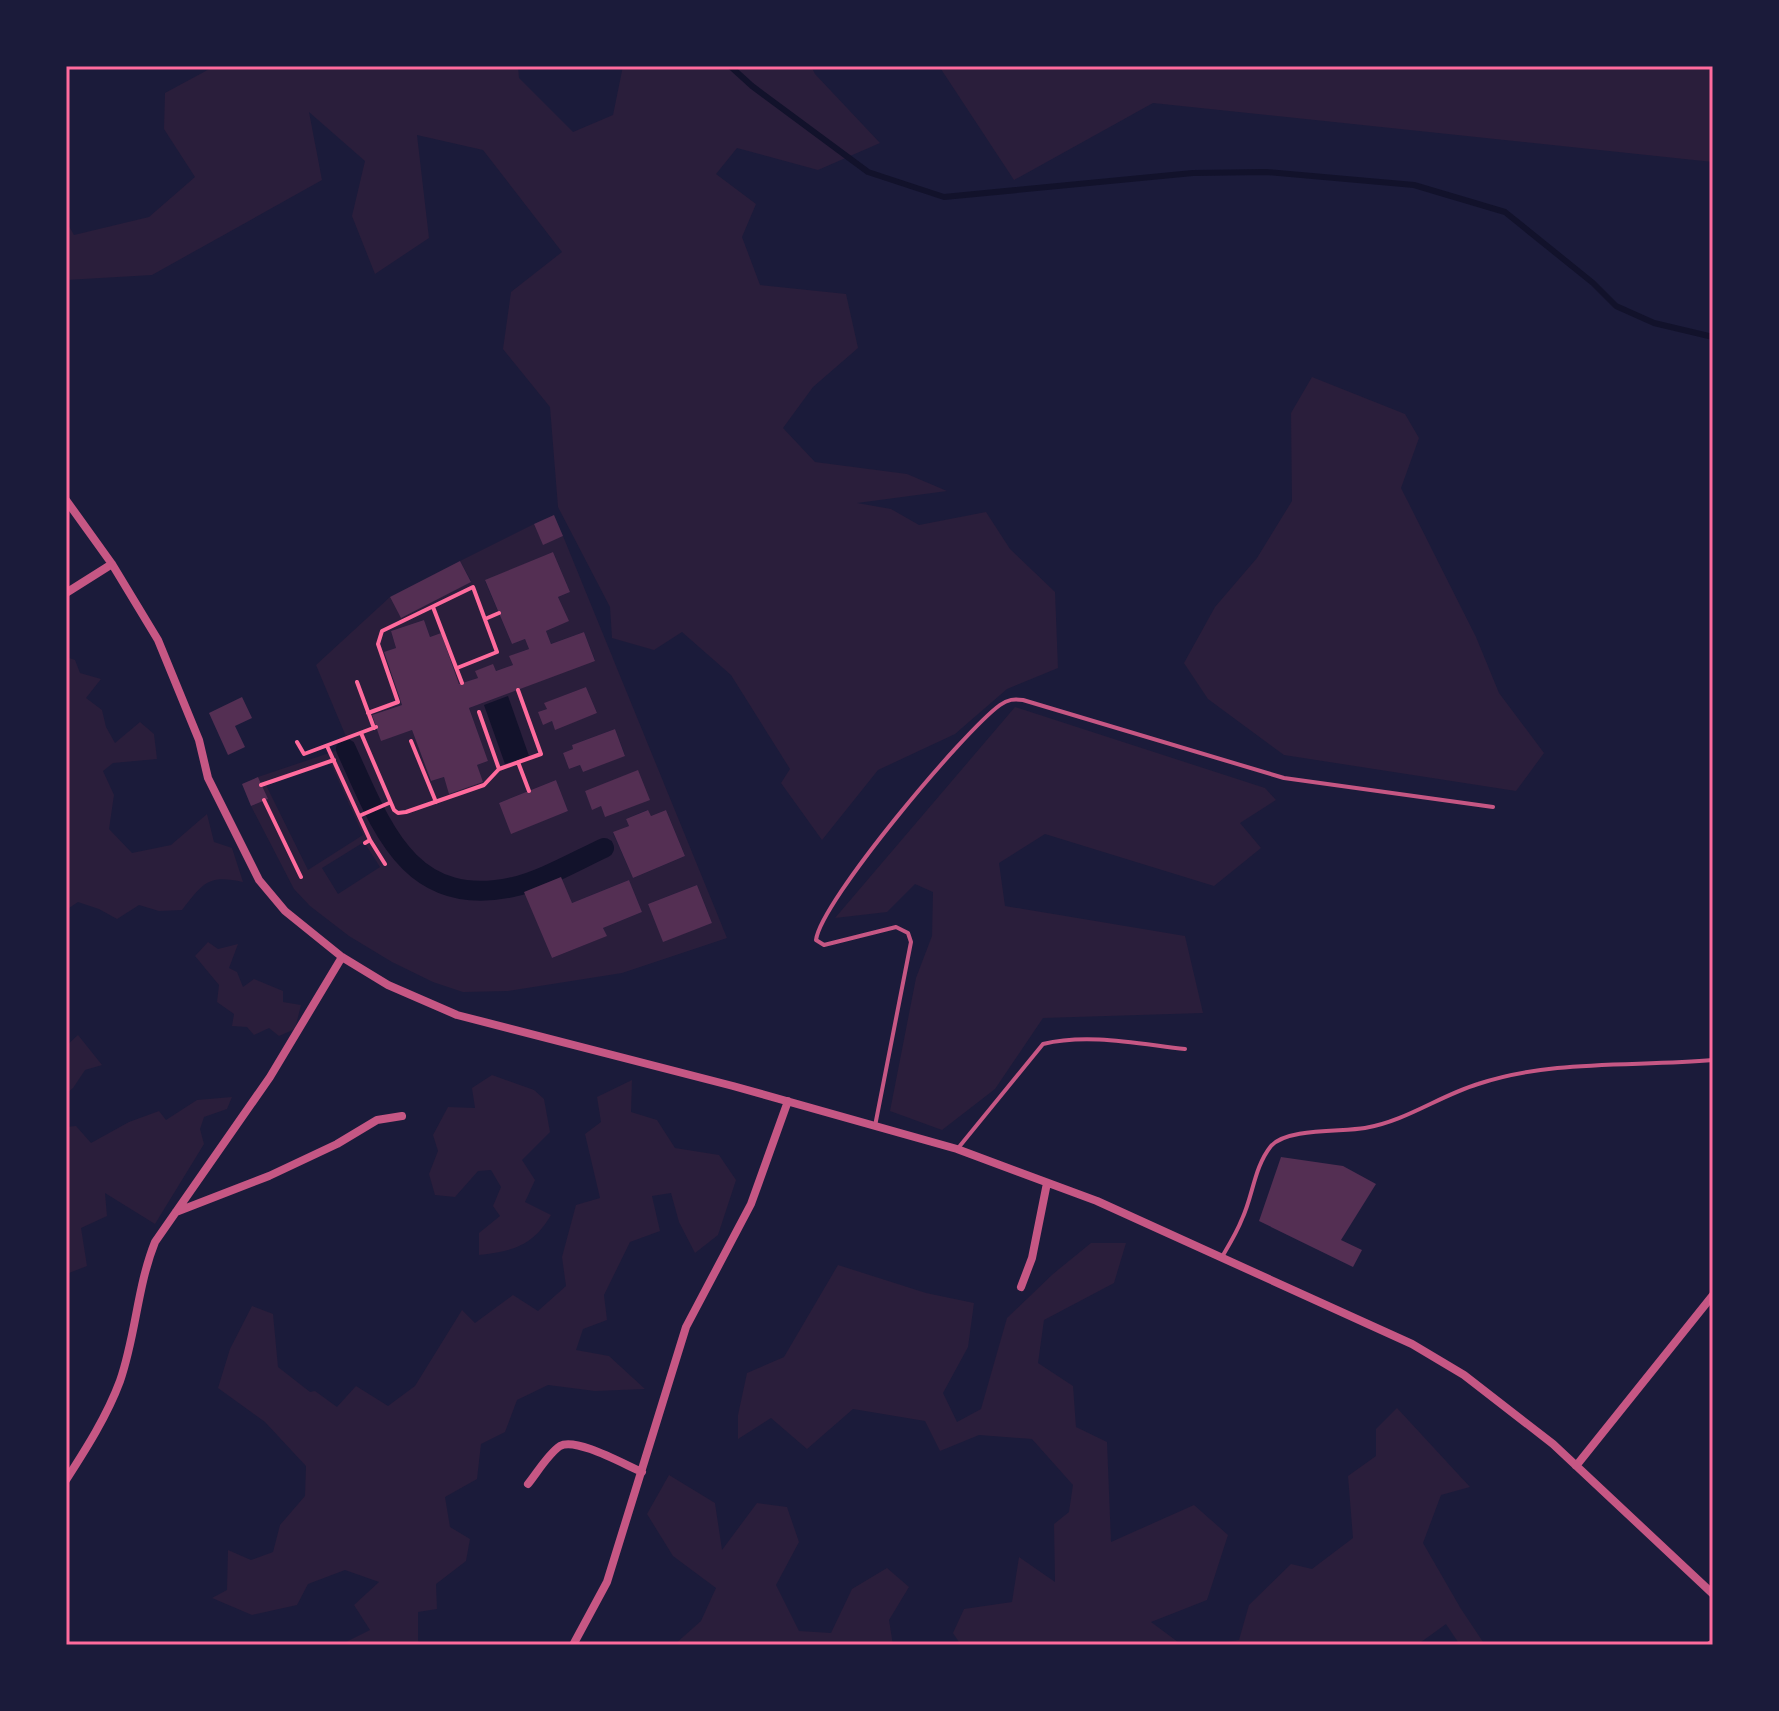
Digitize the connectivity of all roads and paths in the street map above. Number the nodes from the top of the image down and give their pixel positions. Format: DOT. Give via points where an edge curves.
graph roads {
  1 [pos="66,500"];
  2 [pos="112,564"];
  3 [pos="66,593"];
  4 [pos="433,607"];
  5 [pos="499,613"];
  6 [pos="485,619"];
  7 [pos="457,668"];
  8 [pos="357,682"];
  9 [pos="462,683"];
  10 [pos="518,690"];
  11 [pos="479,712"];
  12 [pos="368,713"];
  13 [pos="361,733"];
  14 [pos="411,741"];
  15 [pos="297,742"];
  16 [pos="328,745"];
  17 [pos="334,760"];
  18 [pos="518,762"];
  19 [pos="499,769"];
  20 [pos="261,785"];
  21 [pos="529,791"];
  22 [pos="264,800"];
  23 [pos="390,802"];
  24 [pos="436,802"];
  25 [pos="1493,807"];
  26 [pos="359,816"];
  27 [pos="385,864"];
  28 [pos="301,877"];
  29 [pos="342,957"];
  30 [pos="1185,1049"];
  31 [pos="1713,1060"];
  32 [pos="788,1101"];
  33 [pos="402,1116"];
  34 [pos="875,1126"];
  35 [pos="957,1149"];
  36 [pos="1047,1183"];
  37 [pos="176,1212"];
  38 [pos="1221,1259"];
  39 [pos="1021,1287"];
  40 [pos="1713,1295"];
  41 [pos="1576,1466"];
  42 [pos="642,1472"];
  43 [pos="66,1480"];
  44 [pos="528,1484"];
  45 [pos="1713,1594"];
  46 [pos="573,1645"];
  1 -- 2 [label="street"];
  2 -- 3 [label="street"];
  2 -- 29 [label="street" via="158,640 199,740 208,778 259,880 285,911"];
  4 -- 6 [label="path" via="473,587"];
  4 -- 7 [label="path"];
  4 -- 12 [label="path" via="382,631 378,644 398,702"];
  5 -- 6 [label="path"];
  6 -- 7 [label="path" via="497,652"];
  7 -- 9 [label="path"];
  8 -- 12 [label="path"];
  10 -- 18 [label="path" via="541,754"];
  11 -- 19 [label="path"];
  12 -- 13 [label="path" via="375,728"];
  13 -- 16 [label="path"];
  13 -- 23 [label="path"];
  14 -- 24 [label="path"];
  15 -- 16 [label="path" via="302,754"];
  16 -- 17 [label="path"];
  17 -- 20 [label="path"];
  17 -- 26 [label="path"];
  18 -- 19 [label="path"];
  18 -- 21 [label="path"];
  19 -- 24 [label="path" via="484,785"];
  22 -- 28 [label="path"];
  23 -- 24 [label="path" via="398,813"];
  23 -- 26 [label="path"];
  25 -- 34 [label="lane" via="1284,778 1013,698 943,762 837,894 817,929 816,940 824,945 896,927 908,933 911,942"];
  26 -- 27 [label="path" via="367,842"];
  29 -- 32 [label="street" via="388,985 457,1015"];
  29 -- 37 [label="street" via="270,1077"];
  30 -- 35 [label="lane" via="1087,1039 1043,1044"];
  31 -- 38 [label="lane" via="1528,1073 1479,1083 1395,1121 1286,1137 1273,1144 1263,1160 1242,1220"];
  32 -- 34 [label="street"];
  32 -- 42 [label="street" via="751,1204 686,1327"];
  33 -- 37 [label="street" via="377,1120 269,1176"];
  34 -- 35 [label="street"];
  35 -- 36 [label="street"];
  36 -- 38 [label="street"];
  36 -- 39 [label="street"];
  37 -- 43 [label="street" via="145,1266 119,1383"];
  38 -- 41 [label="street" via="1412,1344 1464,1375"];
  40 -- 41 [label="street"];
  41 -- 45 [label="street"];
  42 -- 44 [label="street" via="570,1443 557,1449"];
  42 -- 46 [label="street" via="607,1582"];
}
